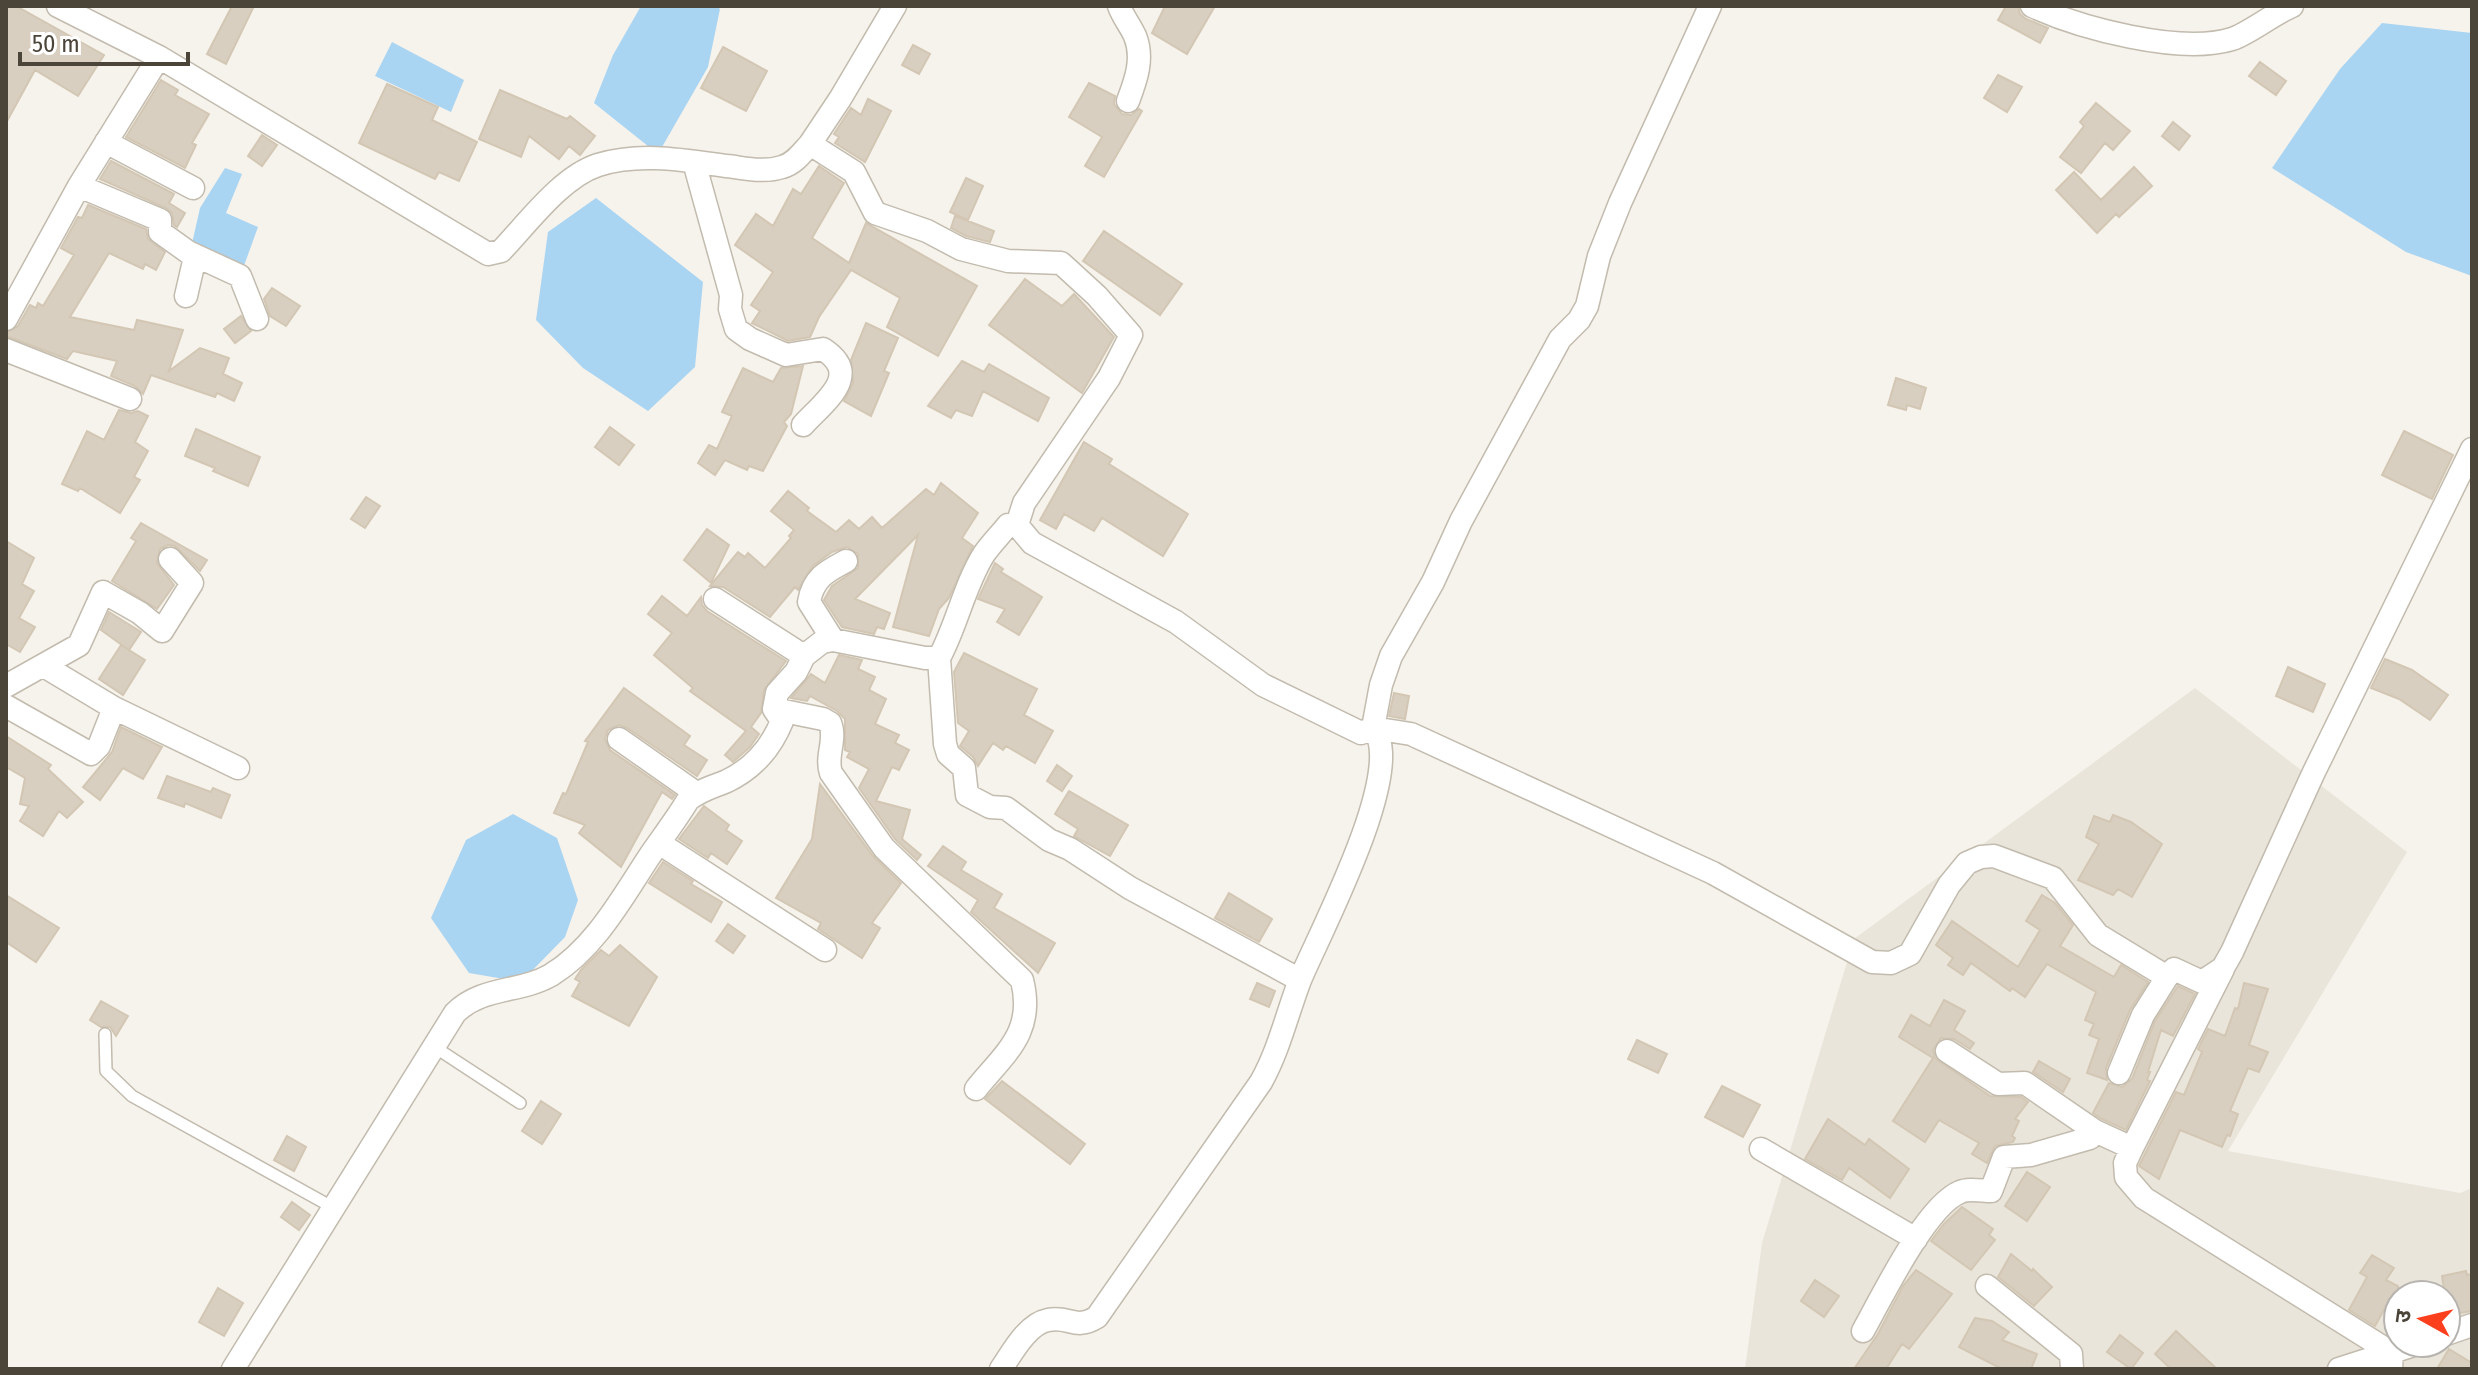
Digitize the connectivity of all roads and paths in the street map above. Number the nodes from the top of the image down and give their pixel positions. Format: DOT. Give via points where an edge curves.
graph roads {
  1 [pos="58,6"];
  2 [pos="895,6"];
  3 [pos="1119,6"];
  4 [pos="1710,6"];
  5 [pos="2032,6"];
  6 [pos="2292,6"];
  7 [pos="159,57"];
  8 [pos="1128,101"];
  9 [pos="106,142"];
  10 [pos="810,144"];
  11 [pos="694,162"];
  12 [pos="79,186"];
  13 [pos="193,188"];
  14 [pos="188,252"];
  15 [pos="186,296"];
  16 [pos="6,319"];
  17 [pos="257,319"];
  18 [pos="6,350"];
  19 [pos="130,399"];
  20 [pos="803,425"];
  21 [pos="2472,449"];
  22 [pos="1017,525"];
  23 [pos="170,559"];
  24 [pos="846,561"];
  25 [pos="715,599"];
  26 [pos="833,640"];
  27 [pos="804,656"];
  28 [pos="939,658"];
  29 [pos="44,666"];
  30 [pos="6,686"];
  31 [pos="6,706"];
  32 [pos="114,708"];
  33 [pos="774,709"];
  34 [pos="1373,728"];
  35 [pos="619,739"];
  36 [pos="238,768"];
  37 [pos="696,793"];
  38 [pos="659,843"];
  39 [pos="825,950"];
  40 [pos="2223,968"];
  41 [pos="2167,977"];
  42 [pos="1300,980"];
  43 [pos="105,1034"];
  44 [pos="433,1046"];
  45 [pos="1947,1051"];
  46 [pos="2119,1073"];
  47 [pos="976,1089"];
  48 [pos="520,1103"];
  49 [pos="2095,1131"];
  50 [pos="2132,1148"];
  51 [pos="1761,1149"];
  52 [pos="332,1207"];
  53 [pos="1916,1239"];
  54 [pos="1987,1286"];
  55 [pos="1863,1331"];
  56 [pos="2392,1361"];
  57 [pos="233,1369"];
  58 [pos="1001,1369"];
  59 [pos="2072,1369"];
  60 [pos="2339,1369"];
  1 -- 7 [label="street"];
  2 -- 10 [label="street"];
  3 -- 8 [label="street" via="1140,54"];
  4 -- 34 [label="street" via="1620,203 1587,306 1560,339 1391,656"];
  5 -- 6 [label="street" via="2109,33 2212,44 2235,38"];
  7 -- 9 [label="street"];
  7 -- 11 [label="street" via="488,254 501,251 567,182 594,166 626,159"];
  9 -- 12 [label="street"];
  9 -- 13 [label="street"];
  10 -- 11 [label="street" via="783,167 759,170"];
  10 -- 22 [label="street" via="854,172 875,213 961,249 1008,261 1061,263 1131,335 1109,378 1024,503"];
  11 -- 20 [label="street" via="736,329 786,355 823,349 841,366 836,389"];
  12 -- 14 [label="street" via="160,220 160,232"];
  12 -- 16 [label="street"];
  14 -- 15 [label="street" via="195,257"];
  14 -- 17 [label="street" via="240,276"];
  18 -- 19 [label="street"];
  21 -- 40 [label="street"];
  22 -- 28 [label="street" via="1008,525 984,553"];
  22 -- 34 [label="street" via="1032,543 1176,622 1263,685 1361,733"];
  23 -- 29 [label="street" via="192,583 162,631 103,592 79,645"];
  24 -- 26 [label="street" via="823,573 809,602"];
  25 -- 27 [label="street"];
  26 -- 27 [label="street"];
  26 -- 28 [label="street"];
  27 -- 33 [label="street" via="777,693"];
  28 -- 42 [label="street" via="945,744 964,768 967,795 990,807 1006,808 1130,888"];
  29 -- 30 [label="street"];
  29 -- 32 [label="street"];
  31 -- 32 [label="street" via="91,754"];
  32 -- 36 [label="street"];
  33 -- 37 [label="street" via="782,721 756,763"];
  33 -- 47 [label="street" via="830,723 831,773 884,848 1022,980 1027,1001 1021,1034"];
  34 -- 41 [label="street" via="1411,734 1713,873 1872,962 1891,963 1910,954 1967,863 1994,856 2053,878 2098,935"];
  34 -- 42 [label="street" via="1382,754 1366,823"];
  35 -- 37 [label="street"];
  37 -- 38 [label="street"];
  38 -- 39 [label="street"];
  38 -- 44 [label="street" via="581,951 547,977 467,1001"];
  40 -- 41 [label="street" via="2202,982 2174,969"];
  40 -- 50 [label="street"];
  41 -- 46 [label="street" via="2143,1015"];
  42 -- 58 [label="street" via="1261,1082 1106,1306 1088,1323 1041,1323"];
  43 -- 52 [label="lane" via="106,1071 132,1096"];
  44 -- 48 [label="lane"];
  44 -- 52 [label="street"];
  45 -- 49 [label="street" via="1998,1084 2025,1083"];
  49 -- 50 [label="street"];
  49 -- 53 [label="street" via="2090,1138 2031,1155 2004,1157 1991,1191 1962,1190 1942,1203"];
  50 -- 56 [label="street" via="2126,1177 2144,1198"];
  51 -- 53 [label="street"];
  52 -- 57 [label="street"];
  53 -- 55 [label="street"];
  54 -- 59 [label="street" via="2071,1354"];
  56 -- 60 [label="street"];
}
